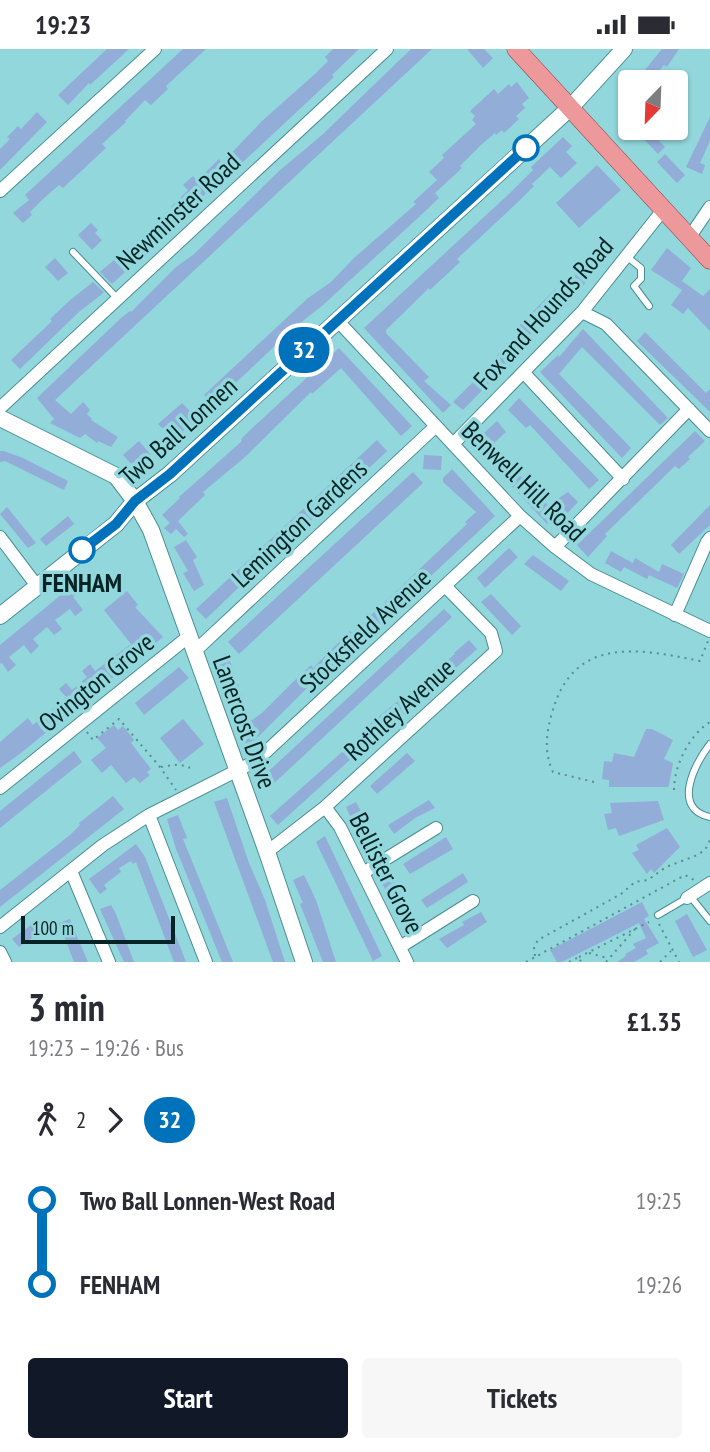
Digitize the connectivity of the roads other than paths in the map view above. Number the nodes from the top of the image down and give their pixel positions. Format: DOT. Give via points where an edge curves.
graph roads {
  1 [pos="155,49"];
  2 [pos="387,49"];
  3 [pos="516,49"];
  4 [pos="624,49"];
  5 [pos="571,107"];
  6 [pos="0,191"];
  7 [pos="710,207"];
  8 [pos="663,210"];
  9 [pos="689,239"];
  10 [pos="73,252"];
  11 [pos="626,256"];
  12 [pos="710,260"];
  13 [pos="117,298"];
  14 [pos="649,306"];
  15 [pos="582,312"];
  16 [pos="337,320"];
  17 [pos="524,373"];
  18 [pos="0,408"];
  19 [pos="688,409"];
  20 [pos="0,418"];
  21 [pos="436,426"];
  22 [pos="710,431"];
  23 [pos="453,444"];
  24 [pos="623,479"];
  25 [pos="135,501"];
  26 [pos="520,516"];
  27 [pos="0,537"];
  28 [pos="710,538"];
  29 [pos="555,547"];
  30 [pos="37,586"];
  31 [pos="446,587"];
  32 [pos="674,615"];
  33 [pos="0,616"];
  34 [pos="710,631"];
  35 [pos="191,645"];
  36 [pos="710,744"];
  37 [pos="237,772"];
  38 [pos="0,788"];
  39 [pos="325,807"];
  40 [pos="149,815"];
  41 [pos="710,817"];
  42 [pos="436,828"];
  43 [pos="267,852"];
  44 [pos="71,871"];
  45 [pos="363,873"];
  46 [pos="708,884"];
  47 [pos="689,897"];
  48 [pos="473,901"];
  49 [pos="657,916"];
  50 [pos="710,921"];
  51 [pos="0,927"];
  52 [pos="400,947"];
  53 [pos="0,952"];
  54 [pos="5,962"];
  55 [pos="109,962"];
  56 [pos="206,962"];
  57 [pos="304,962"];
  58 [pos="407,962"];
  1 -- 6 [label="street"];
  2 -- 13 [label="street, Newminster Road"];
  3 -- 5 [label="main road"];
  4 -- 5 [label="main road, Two Ball Lonnen"];
  5 -- 8 [label="main road"];
  5 -- 16 [label="main road, Two Ball Lonnen"];
  7 -- 9 [label="street"];
  8 -- 9 [label="main road"];
  8 -- 11 [label="street, Fox and Hounds Road"];
  9 -- 12 [label="main road"];
  10 -- 13 [label="lane"];
  11 -- 14 [label="lane" via="641,268 641,279 634,286"];
  11 -- 15 [label="street, Fox and Hounds Road"];
  13 -- 18 [label="street, Newminster Road"];
  15 -- 17 [label="street, Fox and Hounds Road"];
  15 -- 19 [label="street" via="606,324"];
  16 -- 21 [label="street, Benwell Hill Road"];
  16 -- 25 [label="main road, Two Ball Lonnen"];
  17 -- 23 [label="street, Fox and Hounds Road"];
  17 -- 24 [label="street"];
  19 -- 22 [label="street"];
  19 -- 24 [label="street"];
  20 -- 25 [label="main road, Lanercost Drive" via="116,476"];
  21 -- 23 [label="street, Benwell Hill Road"];
  21 -- 35 [label="street, Lemington Gardens"];
  23 -- 26 [label="street, Benwell Hill Road"];
  24 -- 29 [label="street"];
  25 -- 30 [label="main road, Two Ball Lonnen" via="116,524"];
  25 -- 35 [label="main road, Lanercost Drive" via="151,530"];
  26 -- 29 [label="street, Benwell Hill Road"];
  26 -- 31 [label="street, Stocksfield Avenue"];
  27 -- 30 [label="street"];
  28 -- 32 [label="street"];
  29 -- 32 [label="street, Benwell Hill Road" via="591,574"];
  30 -- 33 [label="main road, Two Ball Lonnen"];
  31 -- 37 [label="street, Stocksfield Avenue" via="256,761"];
  31 -- 39 [label="street, Rothley Avenue" via="491,633 496,651"];
  32 -- 34 [label="street, Benwell Hill Road"];
  35 -- 37 [label="main road, Lanercost Drive"];
  35 -- 38 [label="street, Ovington Grove" via="80,723"];
  36 -- 41 [label="lane" via="698,759 688,795 694,808"];
  37 -- 40 [label="street, Stocksfield Avenue"];
  37 -- 43 [label="main road, Lanercost Drive"];
  39 -- 43 [label="street, Rothley Avenue"];
  39 -- 45 [label="street, Bellister Grove"];
  40 -- 44 [label="street, Stocksfield Avenue"];
  40 -- 56 [label="street"];
  42 -- 45 [label="street"];
  43 -- 57 [label="main road, Lanercost Drive"];
  44 -- 51 [label="street, Stocksfield Avenue"];
  44 -- 55 [label="street"];
  45 -- 52 [label="street, Bellister Grove"];
  46 -- 47 [label="street"];
  47 -- 49 [label="lane"];
  47 -- 50 [label="lane"];
  48 -- 52 [label="street"];
  52 -- 58 [label="street, Bellister Grove"];
  53 -- 54 [label="street"];
}
